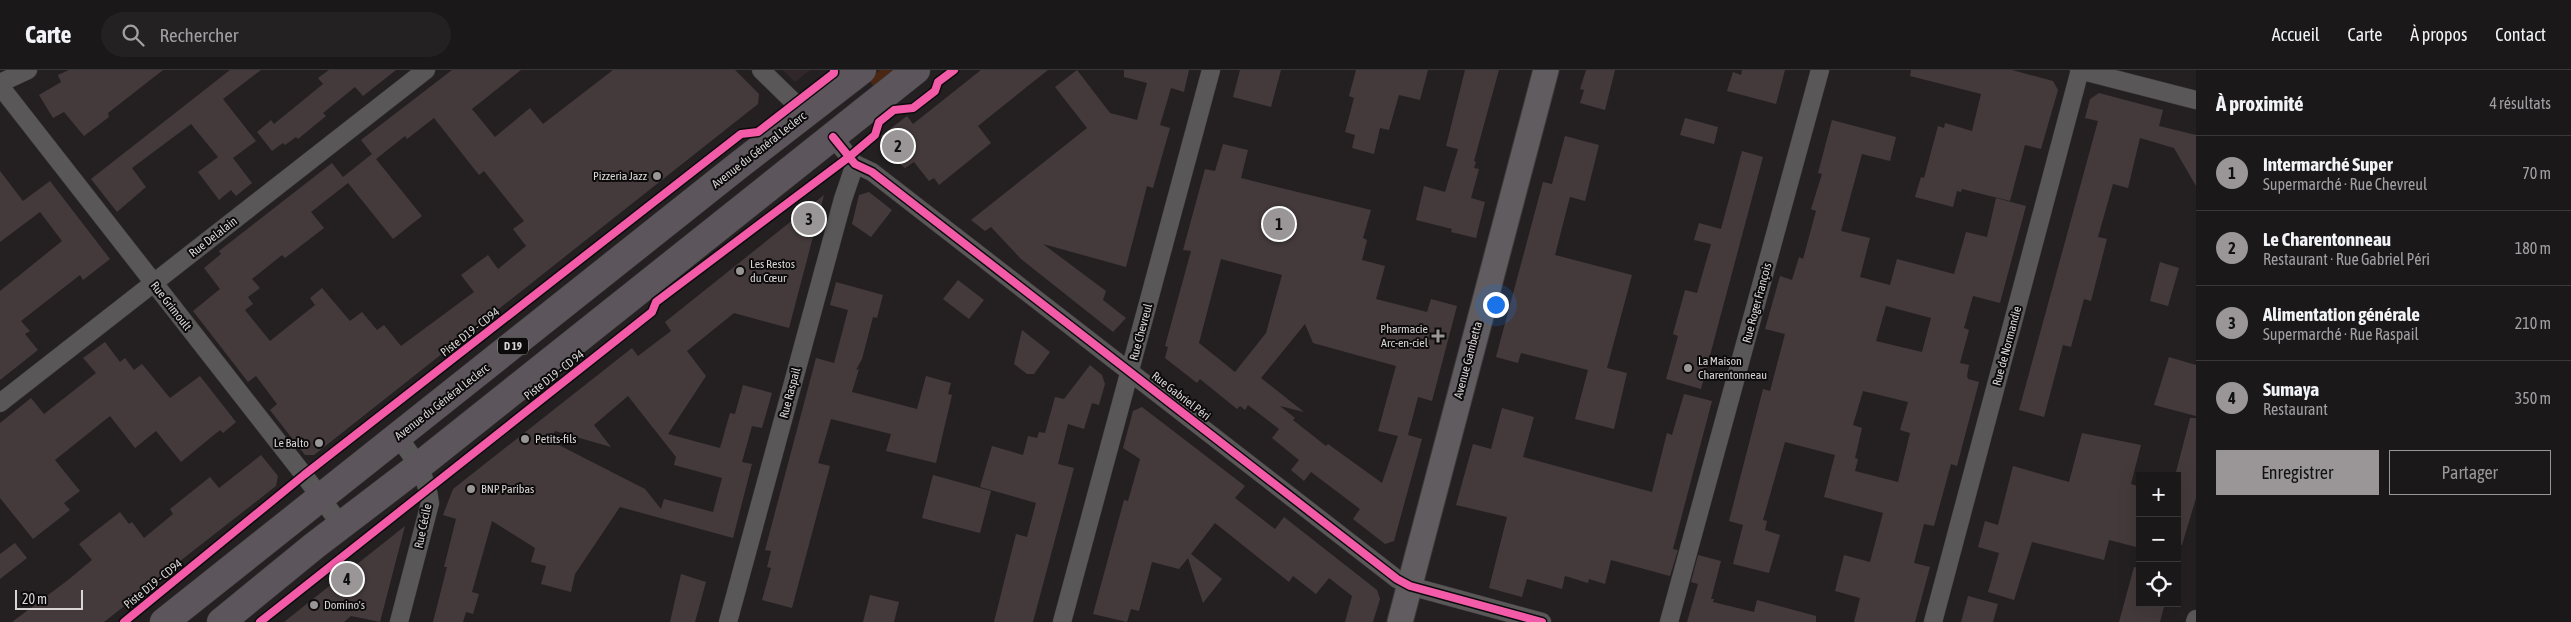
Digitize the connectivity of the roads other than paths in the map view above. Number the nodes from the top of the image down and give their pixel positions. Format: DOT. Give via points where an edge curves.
graph roads {
  1 [pos="28,70"];
  2 [pos="426,70"];
  3 [pos="761,70"];
  4 [pos="862,70"];
  5 [pos="916,70"];
  6 [pos="1211,70"];
  7 [pos="1546,70"];
  8 [pos="1820,70"];
  9 [pos="2080,70"];
  10 [pos="0,85"];
  11 [pos="2196,100"];
  12 [pos="806,114"];
  13 [pos="832,138"];
  14 [pos="855,164"];
  15 [pos="153,284"];
  16 [pos="1130,370"];
  17 [pos="0,403"];
  18 [pos="398,437"];
  19 [pos="420,465"];
  20 [pos="320,498"];
  21 [pos="341,525"];
  22 [pos="1410,586"];
  23 [pos="164,622"];
  24 [pos="221,622"];
  25 [pos="399,622"];
  26 [pos="728,622"];
  27 [pos="1062,622"];
  28 [pos="1400,622"];
  29 [pos="1542,622"];
  30 [pos="1669,622"];
  31 [pos="1932,622"];
  1 -- 10 [label="street, Rue Grimoult"];
  2 -- 15 [label="street, Rue Delalain"];
  3 -- 12 [label="street"];
  4 -- 12 [label="main road, Avenue du Général Leclerc / D 19"];
  5 -- 13 [label="main road"];
  6 -- 16 [label="street, Rue Chevreul"];
  7 -- 22 [label="street, Avenue Gambetta"];
  8 -- 30 [label="street, Rue Roger François"];
  9 -- 11 [label="street"];
  9 -- 31 [label="street, Rue de Normandie"];
  10 -- 15 [label="street, Rue Grimoult"];
  12 -- 13 [label="main road"];
  12 -- 18 [label="main road, Avenue du Général Leclerc / D 19"];
  13 -- 14 [label="street, Rue Gabriel Péri"];
  13 -- 19 [label="main road"];
  14 -- 16 [label="street, Rue Gabriel Péri" via="872,172"];
  14 -- 26 [label="street, Rue Raspail"];
  15 -- 17 [label="street, Rue Delalain"];
  15 -- 20 [label="street, Rue Grimoult"];
  16 -- 22 [label="street, Rue Gabriel Péri"];
  16 -- 27 [label="street, Rue Chevreul"];
  18 -- 19 [label="street, Rue Cécile"];
  18 -- 20 [label="main road, Avenue du Général Leclerc / D 19"];
  19 -- 21 [label="main road"];
  19 -- 25 [label="street, Rue Cécile" via="428,488 429,510"];
  20 -- 21 [label="street, Rue Grimoult"];
  20 -- 23 [label="main road, Avenue du Général Leclerc / D 19"];
  21 -- 24 [label="main road"];
  22 -- 28 [label="street, Avenue Gambetta"];
  22 -- 29 [label="street, Rue Gabriel Péri"];
}
